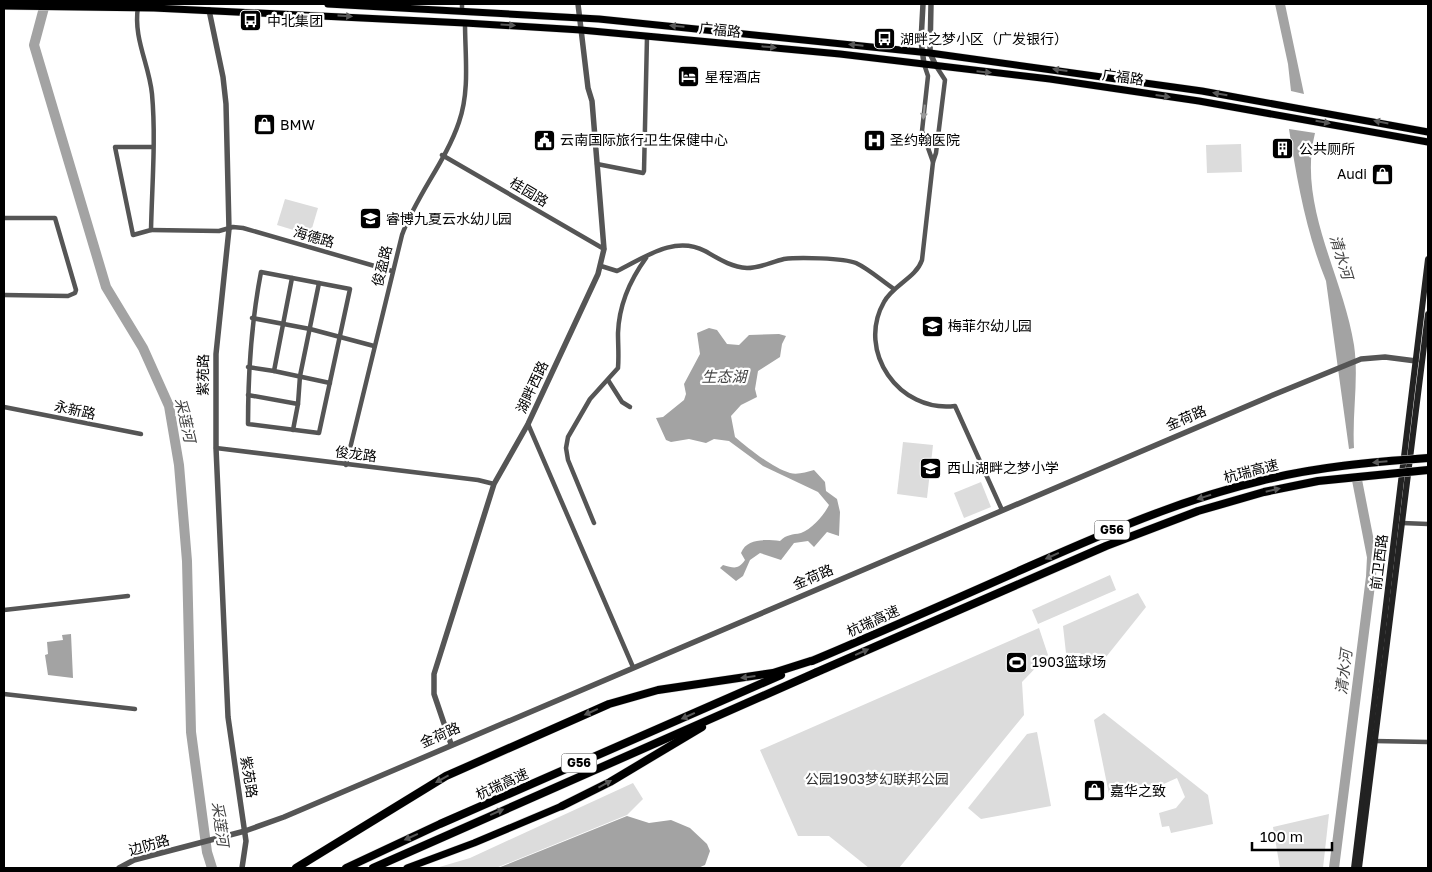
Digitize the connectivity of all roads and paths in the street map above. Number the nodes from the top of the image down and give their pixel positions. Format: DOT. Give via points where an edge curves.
graph roads {
  1 [pos="328,4"];
  2 [pos="578,4"];
  3 [pos="923,4"];
  4 [pos="931,4"];
  5 [pos="4,6"];
  6 [pos="138,6"];
  7 [pos="462,7"];
  8 [pos="209,10"];
  9 [pos="579,18"];
  10 [pos="465,23"];
  11 [pos="581,30"];
  12 [pos="647,37"];
  13 [pos="922,52"];
  14 [pos="930,53"];
  15 [pos="924,64"];
  16 [pos="936,66"];
  17 [pos="1428,132"];
  18 [pos="1428,142"];
  19 [pos="152,147"];
  20 [pos="442,155"];
  21 [pos="933,162"];
  22 [pos="597,164"];
  23 [pos="4,218"];
  24 [pos="229,229"];
  25 [pos="150,230"];
  26 [pos="604,249"];
  27 [pos="650,253"];
  28 [pos="1428,259"];
  29 [pos="601,266"];
  30 [pos="392,271"];
  31 [pos="292,278"];
  32 [pos="319,283"];
  33 [pos="894,289"];
  34 [pos="4,295"];
  35 [pos="1428,314"];
  36 [pos="252,318"];
  37 [pos="282,323"];
  38 [pos="310,329"];
  39 [pos="339,336"];
  40 [pos="374,346"];
  41 [pos="1416,360"];
  42 [pos="248,367"];
  43 [pos="274,371"];
  44 [pos="300,376"];
  45 [pos="608,380"];
  46 [pos="330,383"];
  47 [pos="248,395"];
  48 [pos="298,404"];
  49 [pos="4,407"];
  50 [pos="630,407"];
  51 [pos="528,424"];
  52 [pos="293,430"];
  53 [pos="141,434"];
  54 [pos="216,448"];
  55 [pos="1428,458"];
  56 [pos="346,465"];
  57 [pos="1428,470"];
  58 [pos="494,484"];
  59 [pos="1002,510"];
  60 [pos="594,523"];
  61 [pos="1402,523"];
  62 [pos="1428,524"];
  63 [pos="128,596"];
  64 [pos="4,610"];
  65 [pos="815,660"];
  66 [pos="633,667"];
  67 [pos="4,694"];
  68 [pos="756,699"];
  69 [pos="135,709"];
  70 [pos="1373,741"];
  71 [pos="1428,742"];
  72 [pos="451,744"];
  73 [pos="562,806"];
  74 [pos="245,831"];
  75 [pos="224,837"];
  76 [pos="119,868"];
  77 [pos="242,868"];
  78 [pos="296,868"];
  79 [pos="346,868"];
  80 [pos="373,868"];
  81 [pos="407,868"];
  82 [pos="1354,868"];
  83 [pos="1360,868"];
  1 -- 7 [label="main road, 广福路"];
  2 -- 9 [label="street, 湖畔西路"];
  3 -- 13 [label="street"];
  4 -- 14 [label="street"];
  5 -- 6 [label="main road, 广福路"];
  6 -- 8 [label="main road, 广福路"];
  6 -- 19 [label="street" via="136,29 152,93"];
  7 -- 9 [label="main road, 广福路"];
  8 -- 10 [label="main road, 广福路, one-way"];
  8 -- 24 [label="street, 紫苑路" via="225,91"];
  9 -- 11 [label="street, 湖畔西路"];
  13 -- 9 [label="main road, 广福路, one-way"];
  10 -- 11 [label="main road, 广福路, one-way"];
  10 -- 20 [label="street, 俊盈路" via="464,103 459,123"];
  11 -- 12 [label="main road, 广福路"];
  11 -- 22 [label="street, 湖畔西路" via="592,101"];
  12 -- 15 [label="main road, 广福路, one-way"];
  12 -- 22 [label="street" via="644,171 636,173"];
  13 -- 14 [label="main road, 广福路"];
  13 -- 15 [label="street"];
  14 -- 16 [label="street"];
  17 -- 14 [label="main road, 广福路, one-way" via="1202,91"];
  15 -- 16 [label="main road, 广福路"];
  15 -- 21 [label="street, one-way" via="928,76 922,131"];
  16 -- 18 [label="main road, 广福路, one-way" via="1199,101"];
  16 -- 21 [label="street" via="945,80"];
  19 -- 25 [label="street"];
  19 -- 25 [label="street, 海德路" via="115,147 133,235"];
  20 -- 26 [label="street, 桂园路"];
  20 -- 30 [label="street, 俊盈路" via="406,223"];
  21 -- 33 [label="street" via="922,260 916,271"];
  22 -- 26 [label="street, 湖畔西路"];
  23 -- 34 [label="street" via="55,218 76,293 68,296"];
  24 -- 25 [label="street, 海德路"];
  24 -- 30 [label="street, 海德路" via="243,228"];
  24 -- 54 [label="street, 紫苑路" via="216,354"];
  26 -- 29 [label="street, 湖畔西路"];
  27 -- 29 [label="street" via="617,271"];
  27 -- 33 [label="street" via="666,248 691,247 745,268 791,259 842,260 856,264"];
  27 -- 45 [label="street" via="631,280 626,294 618,332 618,368"];
  28 -- 41 [label="main road, 前卫西路"];
  29 -- 51 [label="street, 湖畔西路"];
  30 -- 40 [label="street, 俊盈路"];
  31 -- 32 [label="street"];
  31 -- 36 [label="street" via="261,272"];
  31 -- 37 [label="street"];
  32 -- 38 [label="street"];
  32 -- 39 [label="street" via="350,289"];
  33 -- 59 [label="street" via="885,301 876,324 875,341 883,369 890,381 909,395 937,406 955,406"];
  35 -- 61 [label="main road, 前卫西路"];
  36 -- 37 [label="street"];
  36 -- 42 [label="street"];
  37 -- 38 [label="street"];
  37 -- 43 [label="street"];
  38 -- 39 [label="street"];
  38 -- 44 [label="street"];
  39 -- 40 [label="street"];
  39 -- 46 [label="street"];
  40 -- 56 [label="street, 俊盈路"];
  41 -- 59 [label="street, 金荷路" via="1362,359"];
  41 -- 70 [label="main road, 前卫西路"];
  42 -- 43 [label="street"];
  42 -- 47 [label="street"];
  43 -- 44 [label="street"];
  44 -- 46 [label="street"];
  44 -- 48 [label="street"];
  45 -- 50 [label="street" via="622,402"];
  45 -- 60 [label="street" via="590,399 568,437 566,448"];
  46 -- 52 [label="street" via="319,433"];
  47 -- 48 [label="street"];
  47 -- 52 [label="street" via="248,424"];
  48 -- 52 [label="street"];
  49 -- 53 [label="street, 永新路"];
  51 -- 58 [label="street, 湖畔西路"];
  51 -- 66 [label="street"];
  54 -- 56 [label="street, 俊龙路"];
  54 -- 74 [label="street, 紫苑路" via="228,717"];
  55 -- 65 [label="highway, 杭瑞高速 / G56, one-way, bridge" via="1349,464 1301,472 1194,500 1101,535"];
  56 -- 58 [label="street, 俊龙路"];
  68 -- 57 [label="highway, 杭瑞高速 / G56, one-way, bridge" via="1106,546 1205,508 1318,481"];
  58 -- 72 [label="street, 湖畔西路" via="434,674 434,694"];
  59 -- 66 [label="street, 金荷路"];
  61 -- 62 [label="street"];
  61 -- 70 [label="main road, 前卫西路"];
  63 -- 64 [label="street"];
  65 -- 78 [label="highway, one-way" via="773,673 658,690 614,702 446,776"];
  65 -- 79 [label="highway, 杭瑞高速 / G56, one-way"];
  66 -- 72 [label="street, 金荷路"];
  67 -- 69 [label="street"];
  73 -- 68 [label="highway, one-way"];
  80 -- 68 [label="highway, 杭瑞高速 / G56, one-way"];
  70 -- 71 [label="street"];
  70 -- 82 [label="main road, 前卫西路"];
  70 -- 83 [label="main road, 前卫西路"];
  72 -- 74 [label="street, 金荷路"];
  73 -- 81 [label="main road"];
  74 -- 75 [label="street, 金荷路"];
  74 -- 77 [label="street, 紫苑路" via="246,853"];
  75 -- 76 [label="street, 边防路" via="134,860"];
}
